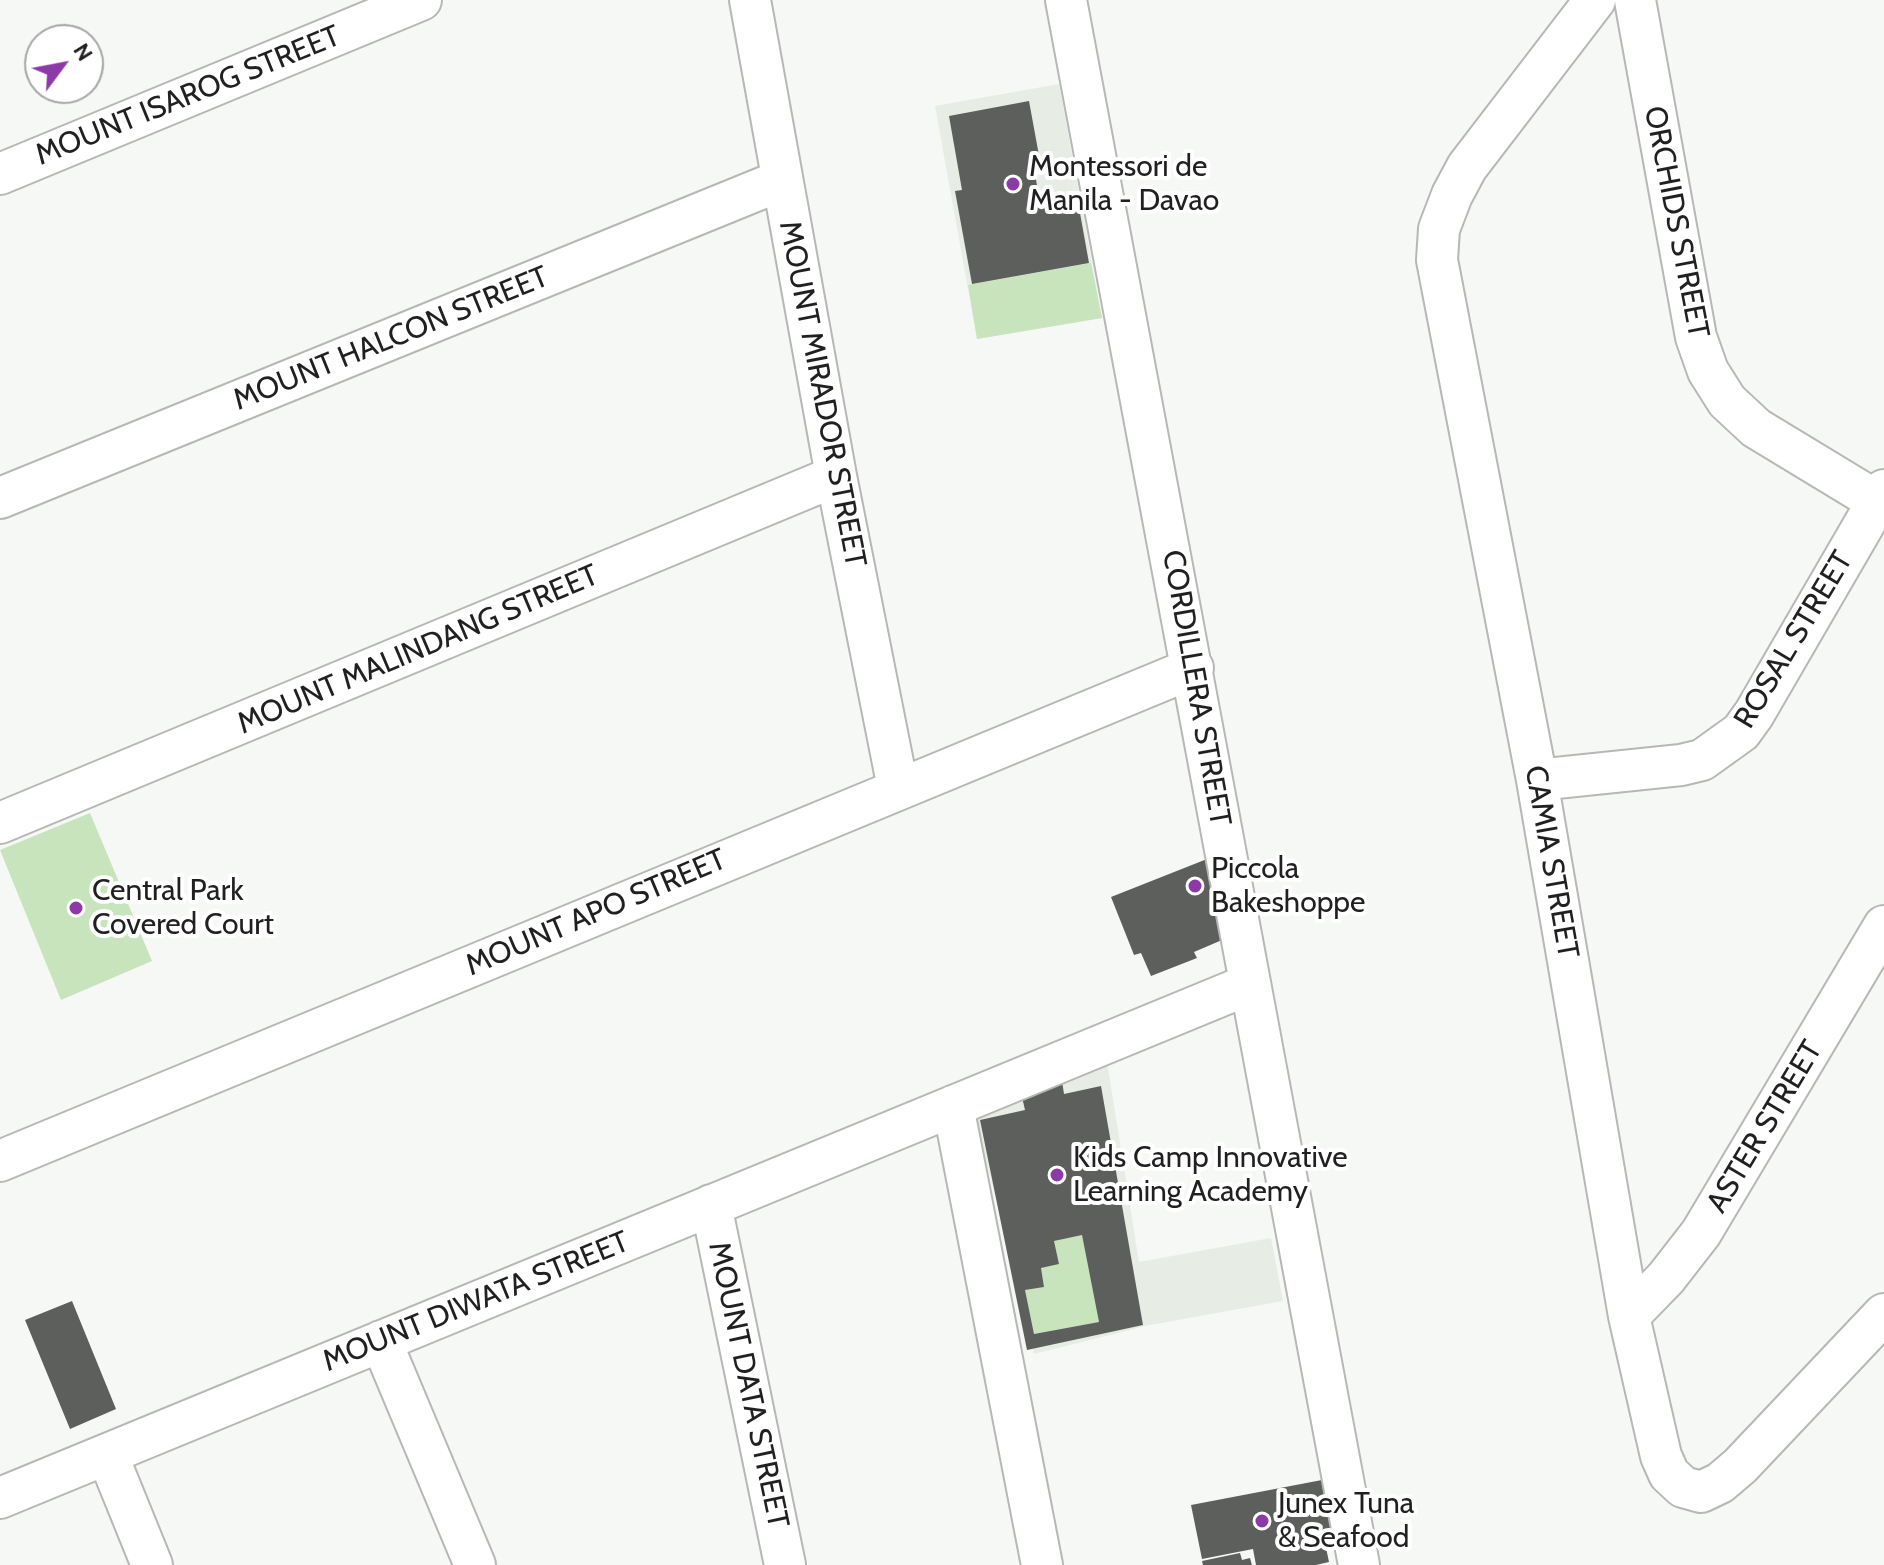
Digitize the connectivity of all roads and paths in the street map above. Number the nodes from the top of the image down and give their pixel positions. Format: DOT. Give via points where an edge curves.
graph roads {
  1 [pos="421,0"];
  2 [pos="750,0"];
  3 [pos="1066,0"];
  4 [pos="1595,0"];
  5 [pos="1635,0"];
  6 [pos="0,174"];
  7 [pos="782,180"];
  8 [pos="836,476"];
  9 [pos="1881,496"];
  10 [pos="0,498"];
  11 [pos="1193,668"];
  12 [pos="1537,780"];
  13 [pos="898,788"];
  14 [pos="0,823"];
  15 [pos="1884,926"];
  16 [pos="1250,984"];
  17 [pos="953,1106"];
  18 [pos="0,1161"];
  19 [pos="711,1205"];
  20 [pos="1884,1314"];
  21 [pos="1629,1316"];
  22 [pos="381,1341"];
  23 [pos="107,1454"];
  24 [pos="0,1498"];
  25 [pos="152,1565"];
  26 [pos="475,1565"];
  27 [pos="785,1565"];
  28 [pos="1042,1565"];
  29 [pos="1359,1565"];
  1 -- 6 [label="street, MOUNT ISAROG STREET"];
  2 -- 7 [label="street, MOUNT MIRADOR STREET"];
  3 -- 11 [label="street, CORDILLERA STREET"];
  4 -- 12 [label="street, CAMIA STREET" via="1467,167 1439,229 1443,296"];
  5 -- 9 [label="street, ORCHIDS STREET" via="1696,337 1708,371 1727,401 1756,428"];
  7 -- 8 [label="street, MOUNT MIRADOR STREET"];
  7 -- 10 [label="street, MOUNT HALCON STREET"];
  8 -- 13 [label="street, MOUNT MIRADOR STREET"];
  8 -- 14 [label="street, MOUNT MALINDANG STREET"];
  9 -- 12 [label="street, ROSAL STREET" via="1754,714 1723,747 1681,765"];
  11 -- 13 [label="street, MOUNT APO STREET"];
  11 -- 16 [label="street, CORDILLERA STREET"];
  12 -- 21 [label="street, CAMIA STREET"];
  13 -- 18 [label="street, MOUNT APO STREET"];
  15 -- 21 [label="street, ASTER STREET" via="1701,1233"];
  16 -- 17 [label="street, MOUNT DIWATA STREET"];
  16 -- 29 [label="street, CORDILLERA STREET"];
  17 -- 19 [label="street, MOUNT DIWATA STREET"];
  17 -- 28 [label="street"];
  19 -- 22 [label="street, MOUNT DIWATA STREET"];
  19 -- 27 [label="street, MOUNT DATA STREET"];
  20 -- 21 [label="street, CAMIA STREET" via="1730,1475 1701,1492 1683,1487 1661,1456"];
  22 -- 23 [label="street, MOUNT DIWATA STREET"];
  22 -- 26 [label="street"];
  23 -- 24 [label="street, MOUNT DIWATA STREET"];
  23 -- 25 [label="street"];
}
